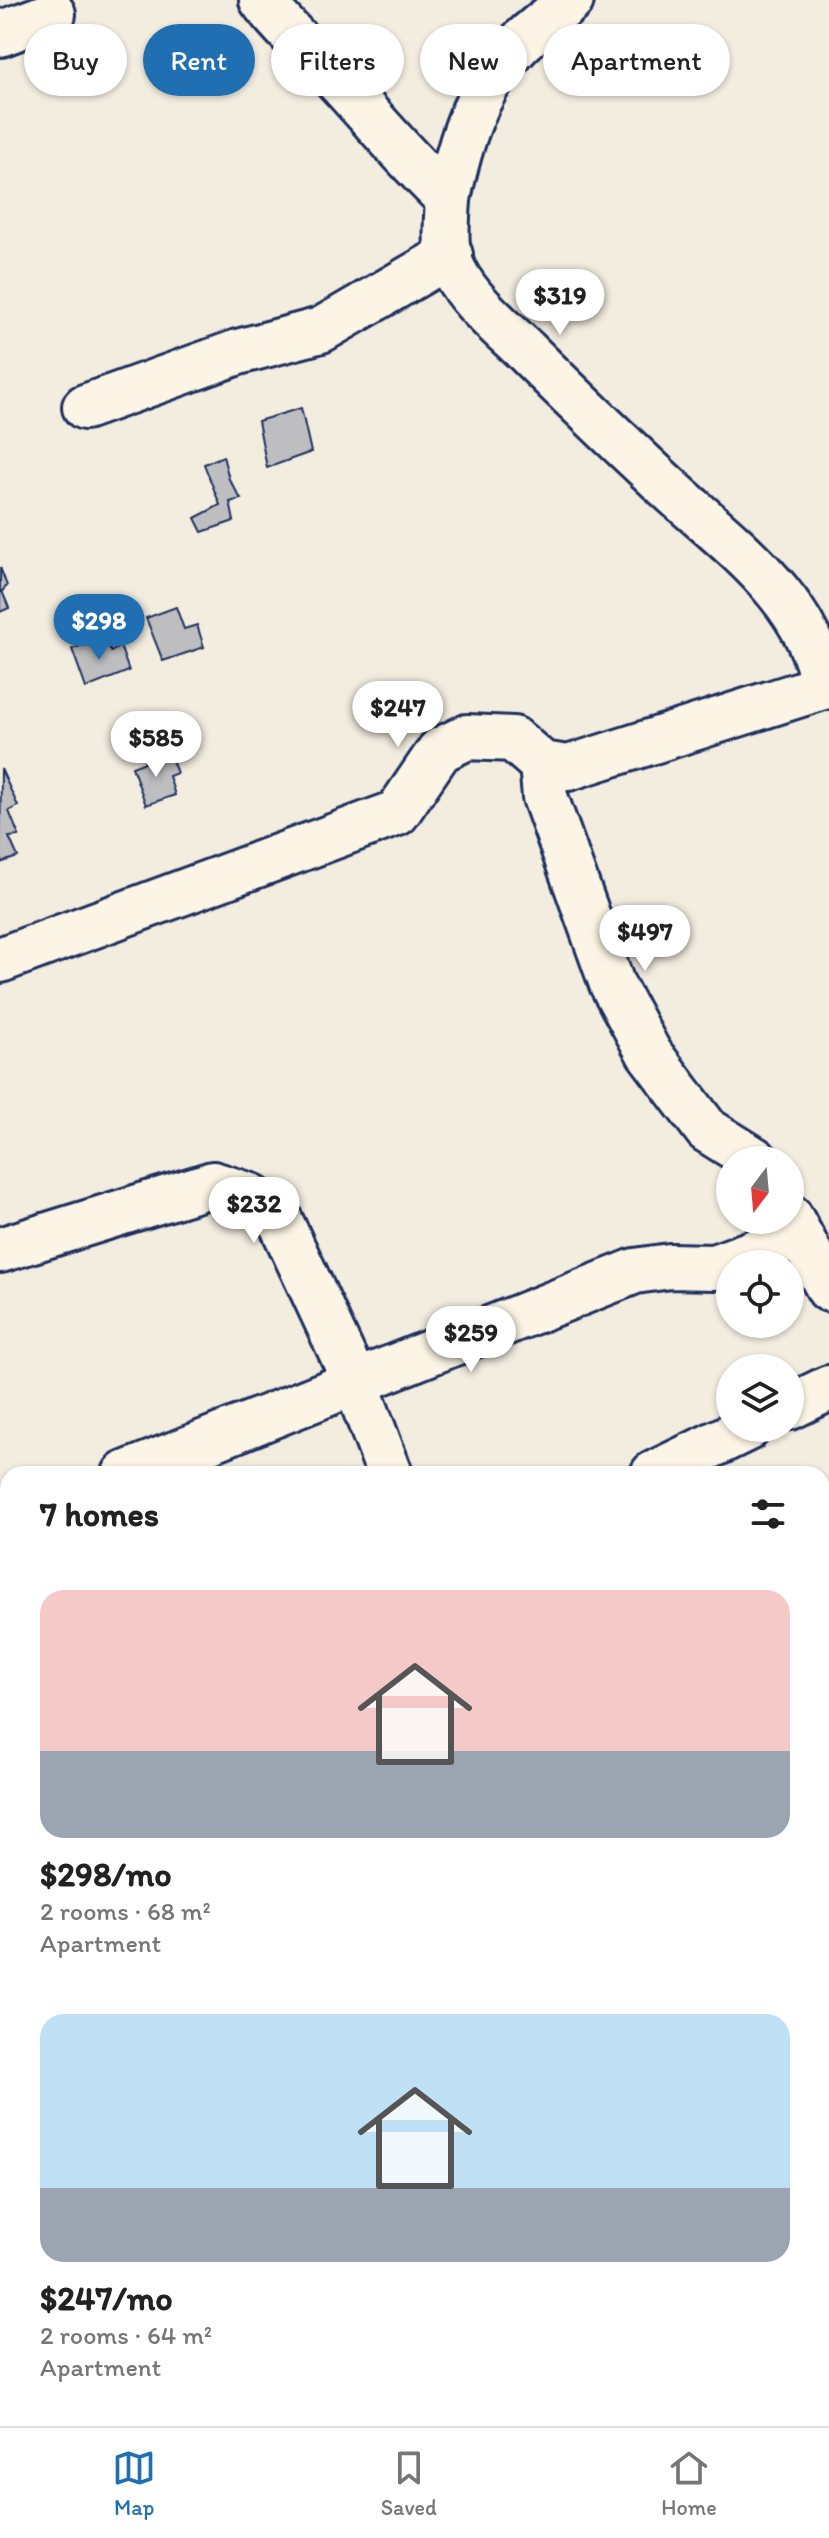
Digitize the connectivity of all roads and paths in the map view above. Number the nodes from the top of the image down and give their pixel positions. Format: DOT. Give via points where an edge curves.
graph roads {
  1 [pos="262,0"];
  2 [pos="571,0"];
  3 [pos="53,14"];
  4 [pos="0,34"];
  5 [pos="448,199"];
  6 [pos="450,255"];
  7 [pos="85,407"];
  8 [pos="826,686"];
  9 [pos="542,764"];
  10 [pos="0,960"];
  11 [pos="733,1146"];
  12 [pos="781,1234"];
  13 [pos="799,1234"];
  14 [pos="0,1250"];
  15 [pos="829,1289"];
  16 [pos="356,1384"];
  17 [pos="829,1388"];
  18 [pos="804,1400"];
  19 [pos="719,1442"];
  20 [pos="146,1466"];
  21 [pos="387,1466"];
  22 [pos="670,1466"];
  1 -- 5 [label="street" via="284,31 314,56 399,153"];
  2 -- 5 [label="street" via="518,45 482,90 459,145"];
  3 -- 4 [label="street"];
  5 -- 6 [label="street"];
  6 -- 7 [label="street" via="321,330 238,352"];
  6 -- 8 [label="street" via="454,271 484,310 765,576 810,639"];
  8 -- 9 [label="street" via="568,768"];
  9 -- 10 [label="street" via="513,739 467,737 440,750 397,813"];
  9 -- 11 [label="street" via="545,797 612,984 649,1053 707,1130"];
  12 -- 16 [label="street" via="714,1267 635,1271"];
  13 -- 15 [label="street"];
  14 -- 16 [label="street" via="213,1184 251,1196 279,1218"];
  16 -- 20 [label="street"];
  16 -- 21 [label="street"];
  17 -- 18 [label="street"];
  19 -- 22 [label="street"];
}
